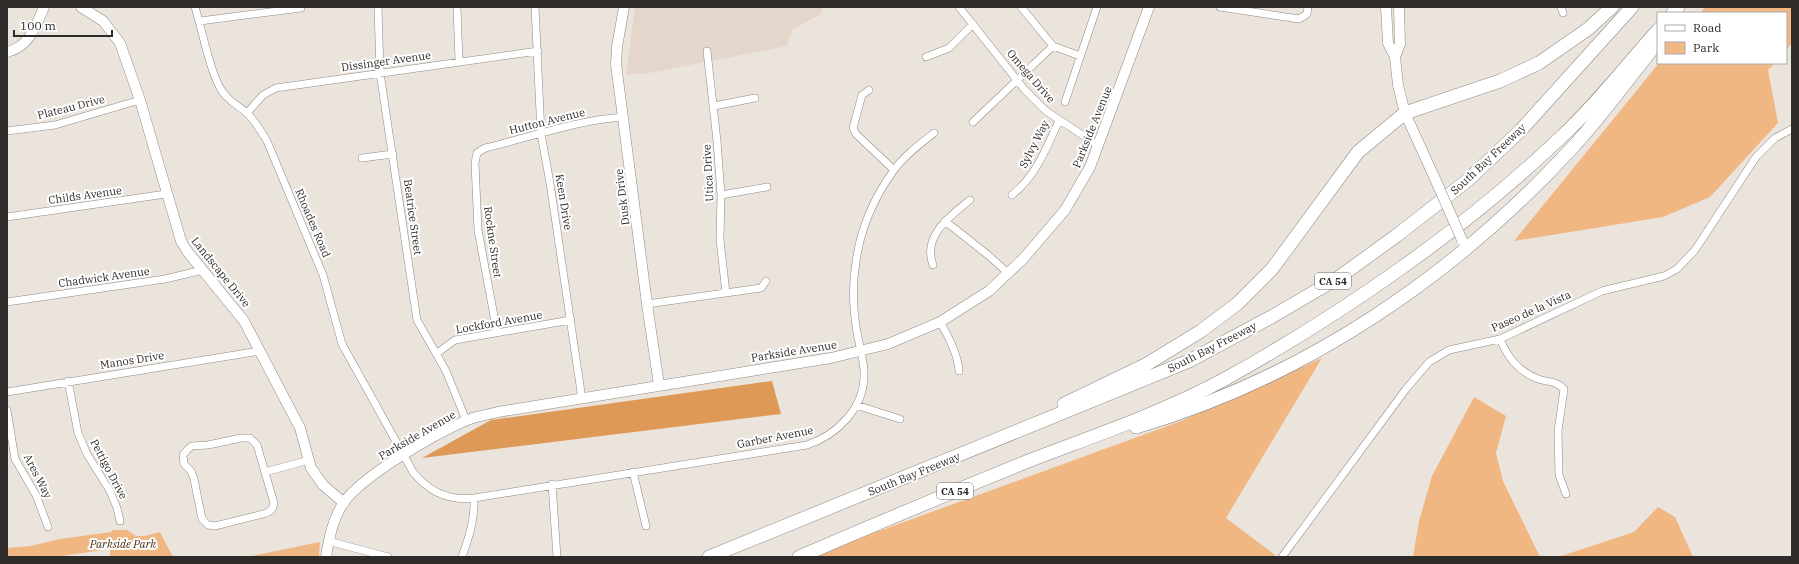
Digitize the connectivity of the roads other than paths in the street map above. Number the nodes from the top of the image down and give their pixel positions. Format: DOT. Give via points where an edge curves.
graph roads {
  1 [pos="44,7"];
  2 [pos="81,7"];
  3 [pos="195,7"];
  4 [pos="378,7"];
  5 [pos="457,7"];
  6 [pos="535,7"];
  7 [pos="624,7"];
  8 [pos="959,7"];
  9 [pos="1021,7"];
  10 [pos="1097,7"];
  11 [pos="1149,7"];
  12 [pos="1220,7"];
  13 [pos="1308,7"];
  14 [pos="1386,7"];
  15 [pos="1399,7"];
  16 [pos="1612,7"];
  17 [pos="1632,7"];
  18 [pos="301,8"];
  19 [pos="200,22"];
  20 [pos="973,24"];
  21 [pos="1657,31"];
  22 [pos="1657,43"];
  23 [pos="1053,46"];
  24 [pos="538,51"];
  25 [pos="707,51"];
  26 [pos="7,52"];
  27 [pos="1080,56"];
  28 [pos="926,57"];
  29 [pos="1395,57"];
  30 [pos="459,61"];
  31 [pos="380,72"];
  32 [pos="1017,79"];
  33 [pos="869,90"];
  34 [pos="755,98"];
  35 [pos="140,100"];
  36 [pos="1065,102"];
  37 [pos="714,106"];
  38 [pos="247,113"];
  39 [pos="1405,113"];
  40 [pos="624,117"];
  41 [pos="1059,121"];
  42 [pos="973,122"];
  43 [pos="1792,128"];
  44 [pos="7,131"];
  45 [pos="934,133"];
  46 [pos="541,134"];
  47 [pos="1099,146"];
  48 [pos="477,153"];
  49 [pos="393,154"];
  50 [pos="362,158"];
  51 [pos="894,170"];
  52 [pos="767,186"];
  53 [pos="166,194"];
  54 [pos="1012,194"];
  55 [pos="721,195"];
  56 [pos="970,200"];
  57 [pos="7,217"];
  58 [pos="945,221"];
  59 [pos="1464,245"];
  60 [pos="933,266"];
  61 [pos="202,270"];
  62 [pos="1009,274"];
  63 [pos="766,281"];
  64 [pos="726,293"];
  65 [pos="7,302"];
  66 [pos="647,304"];
  67 [pos="571,320"];
  68 [pos="940,322"];
  69 [pos="497,332"];
  70 [pos="1500,339"];
  71 [pos="260,351"];
  72 [pos="860,352"];
  73 [pos="436,354"];
  74 [pos="959,371"];
  75 [pos="68,381"];
  76 [pos="659,385"];
  77 [pos="7,392"];
  78 [pos="582,399"];
  79 [pos="856,405"];
  80 [pos="7,410"];
  81 [pos="900,419"];
  82 [pos="466,420"];
  83 [pos="1112,430"];
  84 [pos="965,453"];
  85 [pos="403,456"];
  86 [pos="309,460"];
  87 [pos="265,472"];
  88 [pos="633,472"];
  89 [pos="552,484"];
  90 [pos="1566,494"];
  91 [pos="474,498"];
  92 [pos="344,503"];
  93 [pos="120,520"];
  94 [pos="646,526"];
  95 [pos="48,527"];
  96 [pos="328,541"];
  97 [pos="326,557"];
  98 [pos="388,557"];
  99 [pos="462,557"];
  100 [pos="557,557"];
  101 [pos="709,557"];
  102 [pos="799,557"];
  103 [pos="1282,557"];
  1 -- 26 [label="main road" via="27,41"];
  2 -- 35 [label="main road, Landscape Drive" via="103,21 120,43"];
  3 -- 19 [label="street, Rhoades Road"];
  4 -- 31 [label="street, Beatrice Street"];
  5 -- 30 [label="street"];
  6 -- 24 [label="street, Keen Drive"];
  7 -- 40 [label="main road, Dusk Drive" via="616,64"];
  8 -- 20 [label="street, Omega Drive"];
  9 -- 23 [label="street"];
  10 -- 27 [label="street"];
  11 -- 47 [label="main road, Parkside Avenue"];
  12 -- 13 [label="street" via="1299,18 1307,14"];
  14 -- 29 [label="main road" via="1388,43"];
  15 -- 29 [label="main road" via="1400,44"];
  16 -- 39 [label="highway" via="1588,29 1538,63 1500,81"];
  17 -- 84 [label="highway, South Bay Freeway / CA 54" via="1521,130 1468,180 1338,278 1189,361"];
  18 -- 19 [label="street"];
  19 -- 38 [label="street, Rhoades Road" via="222,92"];
  20 -- 28 [label="street" via="949,48"];
  20 -- 32 [label="street, Omega Drive"];
  21 -- 83 [label="highway, CA 54" via="1559,140 1464,220 1392,274 1352,302 1224,379"];
  22 -- 59 [label="highway" via="1572,149 1511,211"];
  23 -- 27 [label="street"];
  23 -- 32 [label="street"];
  24 -- 30 [label="street, Dissinger Avenue"];
  24 -- 46 [label="street, Keen Drive"];
  25 -- 37 [label="street, Utica Drive"];
  27 -- 36 [label="street"];
  29 -- 39 [label="main road"];
  30 -- 31 [label="street, Dissinger Avenue"];
  31 -- 38 [label="street, Dissinger Avenue" via="276,88 263,95"];
  31 -- 49 [label="street, Beatrice Street"];
  32 -- 41 [label="street, Omega Drive" via="1046,111"];
  32 -- 42 [label="street"];
  33 -- 51 [label="street" via="862,95 853,128 856,134"];
  34 -- 37 [label="street"];
  35 -- 44 [label="street, Plateau Drive" via="55,125"];
  35 -- 53 [label="main road, Landscape Drive"];
  37 -- 55 [label="street, Utica Drive"];
  38 -- 85 [label="street, Rhoades Road" via="267,141 323,275 342,344"];
  39 -- 59 [label="main road, bridge"];
  39 -- 84 [label="highway" via="1358,152 1272,269 1237,304 1201,331 1147,364"];
  40 -- 46 [label="street, Hutton Avenue" via="580,123"];
  40 -- 66 [label="main road, Dusk Drive"];
  41 -- 47 [label="street, Omega Drive"];
  41 -- 54 [label="street, Sylvy Way" via="1036,168 1025,185"];
  43 -- 70 [label="street, Paseo de la Vista" via="1775,138 1756,157 1695,250 1677,269 1664,276 1602,291"];
  45 -- 51 [label="street, Garber Avenue"];
  46 -- 48 [label="street, Hutton Avenue" via="485,148"];
  46 -- 67 [label="street, Keen Drive"];
  47 -- 62 [label="main road, Parkside Avenue" via="1065,210"];
  48 -- 69 [label="street, Rockne Street" via="475,163 478,230"];
  49 -- 50 [label="street"];
  49 -- 73 [label="street, Beatrice Street" via="417,320"];
  51 -- 72 [label="street, Garber Avenue" via="867,218 856,260 853,293"];
  52 -- 55 [label="street"];
  53 -- 57 [label="street, Childs Avenue"];
  53 -- 61 [label="main road, Landscape Drive" via="180,241"];
  55 -- 64 [label="street, Utica Drive" via="720,240"];
  56 -- 58 [label="street"];
  58 -- 60 [label="street" via="937,230 930,248"];
  58 -- 62 [label="street"];
  59 -- 83 [label="highway" via="1411,291 1339,339 1260,382 1181,413 1136,427"];
  61 -- 65 [label="street, Chadwick Avenue" via="165,279"];
  61 -- 71 [label="main road, Landscape Drive" via="244,321"];
  62 -- 68 [label="main road, Parkside Avenue" via="989,291"];
  63 -- 64 [label="street" via="761,288"];
  64 -- 66 [label="street"];
  66 -- 76 [label="main road, Dusk Drive"];
  67 -- 69 [label="street, Lockford Avenue"];
  67 -- 78 [label="street, Keen Drive"];
  68 -- 72 [label="main road, Parkside Avenue" via="899,340"];
  68 -- 74 [label="street" via="948,335"];
  69 -- 73 [label="street, Lockford Avenue" via="455,340"];
  70 -- 90 [label="street" via="1507,355 1516,366 1540,379 1556,382 1564,389 1558,431 1559,475"];
  70 -- 103 [label="street, Paseo de la Vista" via="1449,350 1429,362 1406,389"];
  71 -- 75 [label="street, Manos Drive"];
  71 -- 86 [label="main road, Landscape Drive" via="300,428"];
  72 -- 76 [label="main road, Parkside Avenue"];
  72 -- 79 [label="street, Garber Avenue" via="864,376 862,391"];
  73 -- 82 [label="street, Beatrice Street" via="446,371"];
  75 -- 77 [label="street, Manos Drive"];
  75 -- 93 [label="street, Pettigo Drive" via="78,433 87,454 110,491"];
  76 -- 78 [label="main road, Parkside Avenue"];
  78 -- 82 [label="main road, Parkside Avenue" via="498,412"];
  79 -- 81 [label="street"];
  79 -- 88 [label="street, Garber Avenue" via="836,430 807,445"];
  80 -- 95 [label="street, Ares Way" via="15,459 36,495"];
  82 -- 85 [label="main road, Parkside Avenue"];
  83 -- 102 [label="highway, CA 54" via="912,508"];
  84 -- 101 [label="highway, South Bay Freeway / CA 54"];
  85 -- 91 [label="street, Garber Avenue" via="418,478 429,488 448,496"];
  85 -- 92 [label="main road, Parkside Avenue" via="364,482"];
  86 -- 87 [label="street"];
  86 -- 92 [label="main road, Landscape Drive" via="311,468 323,485"];
  87 -- 87 [label="street" via="257,445 250,438 195,445 183,455 184,464 194,479 202,519 205,524 211,526 269,512 274,503"];
  88 -- 89 [label="street, Garber Avenue"];
  88 -- 94 [label="street"];
  89 -- 91 [label="street, Garber Avenue"];
  89 -- 100 [label="street"];
  91 -- 99 [label="street" via="473,524"];
  92 -- 96 [label="main road, Parkside Avenue"];
  96 -- 97 [label="main road, Parkside Avenue"];
  96 -- 98 [label="street"];
}
